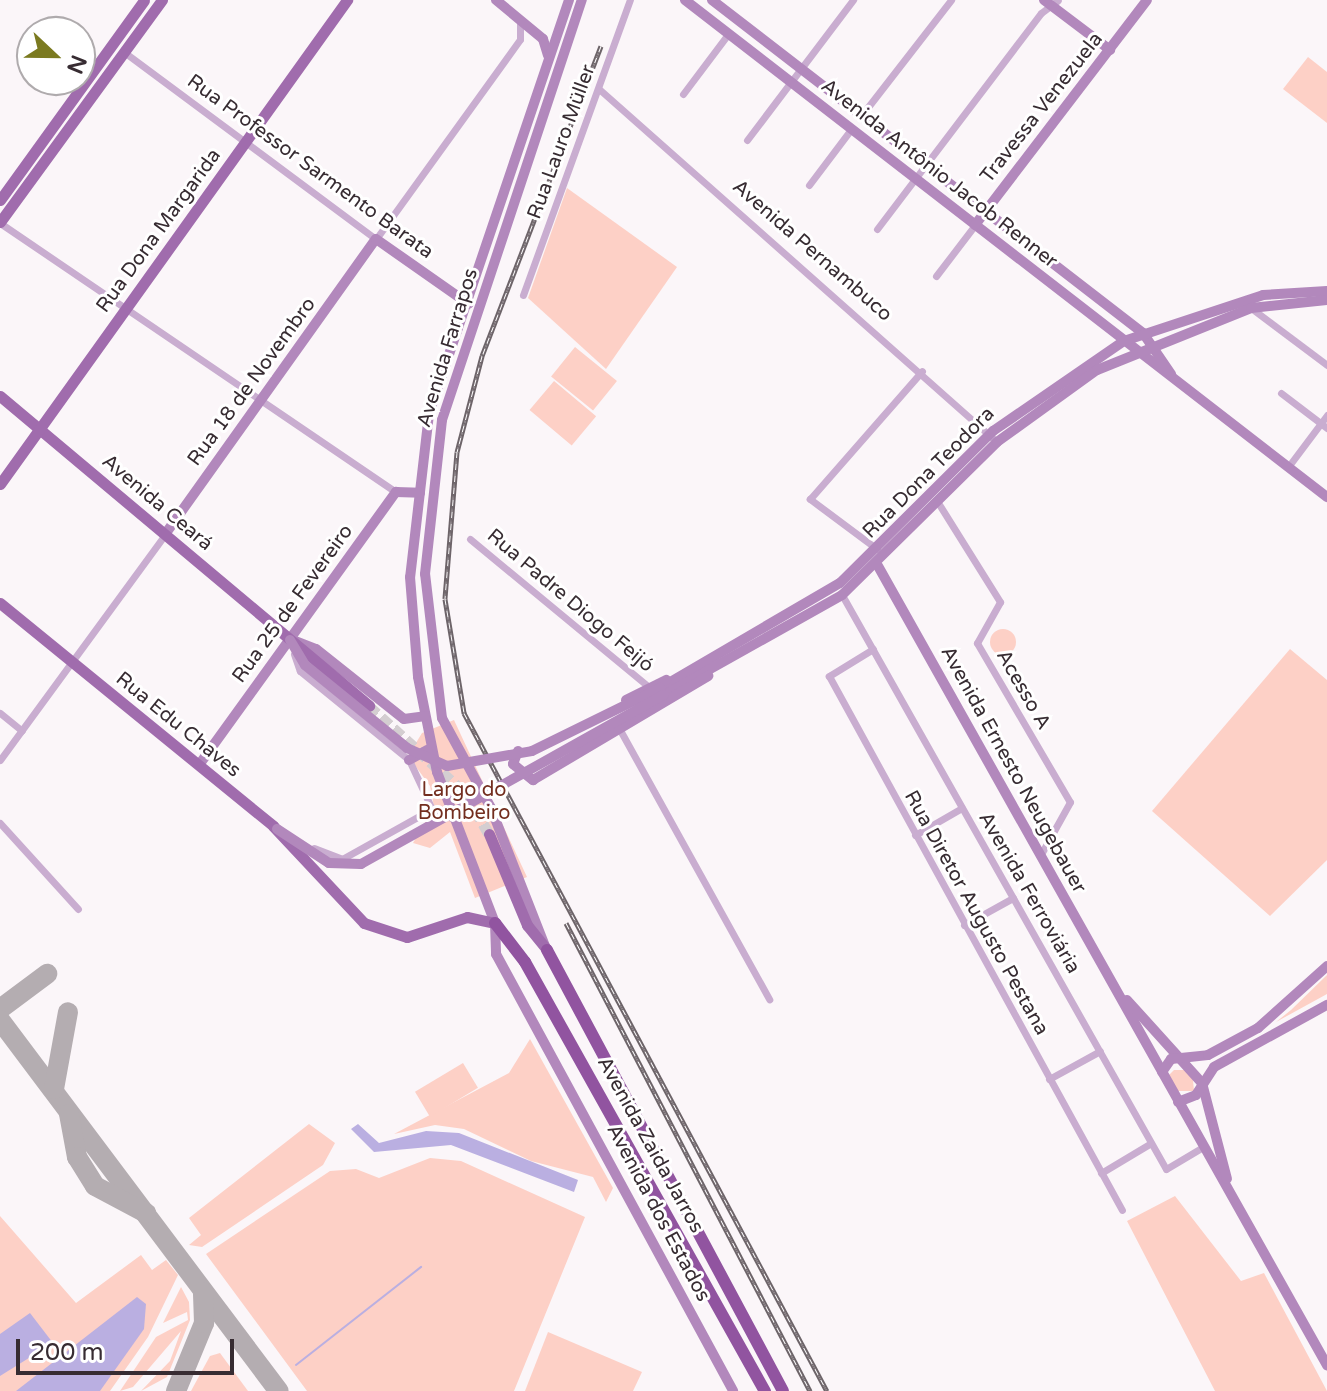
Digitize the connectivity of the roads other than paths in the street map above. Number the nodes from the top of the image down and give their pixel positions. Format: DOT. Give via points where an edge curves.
graph roads {
  1 [pos="144,0"];
  2 [pos="162,0"];
  3 [pos="347,0"];
  4 [pos="496,0"];
  5 [pos="569,0"];
  6 [pos="582,0"];
  7 [pos="630,0"];
  8 [pos="685,0"];
  9 [pos="712,0"];
  10 [pos="853,0"];
  11 [pos="951,0"];
  12 [pos="1147,0"];
  13 [pos="1051,2"];
  14 [pos="519,20"];
  15 [pos="728,34"];
  16 [pos="755,34"];
  17 [pos="744,46"];
  18 [pos="1110,50"];
  19 [pos="124,52"];
  20 [pos="780,53"];
  21 [pos="549,58"];
  22 [pos="769,65"];
  23 [pos="801,69"];
  24 [pos="791,82"];
  25 [pos="599,89"];
  26 [pos="683,94"];
  27 [pos="861,116"];
  28 [pos="852,128"];
  29 [pos="747,140"];
  30 [pos="245,142"];
  31 [pos="898,144"];
  32 [pos="889,157"];
  33 [pos="925,165"];
  34 [pos="916,178"];
  35 [pos="809,185"];
  36 [pos="0,200"];
  37 [pos="985,212"];
  38 [pos="0,223"];
  39 [pos="975,225"];
  40 [pos="877,229"];
  41 [pos="376,239"];
  42 [pos="1048,259"];
  43 [pos="1038,273"];
  44 [pos="936,276"];
  45 [pos="1085,288"];
  46 [pos="1327,291"];
  47 [pos="523,295"];
  48 [pos="1327,300"];
  49 [pos="465,301"];
  50 [pos="1075,301"];
  51 [pos="127,306"];
  52 [pos="1251,308"];
  53 [pos="477,309"];
  54 [pos="1106,326"];
  55 [pos="1143,333"];
  56 [pos="1124,341"];
  57 [pos="1155,343"];
  58 [pos="1135,351"];
  59 [pos="1105,352"];
  60 [pos="1327,365"];
  61 [pos="922,371"];
  62 [pos="1172,375"];
  63 [pos="1071,380"];
  64 [pos="1281,393"];
  65 [pos="0,396"];
  66 [pos="261,399"];
  67 [pos="1327,415"];
  68 [pos="1324,426"];
  69 [pos="40,428"];
  70 [pos="995,436"];
  71 [pos="1288,467"];
  72 [pos="0,484"];
  73 [pos="396,492"];
  74 [pos="415,493"];
  75 [pos="430,493"];
  76 [pos="1327,497"];
  77 [pos="937,501"];
  78 [pos="166,533"];
  79 [pos="470,539"];
  80 [pos="896,547"];
  81 [pos="877,549"];
  82 [pos="873,563"];
  83 [pos="842,595"];
  84 [pos="0,603"];
  85 [pos="290,639"];
  86 [pos="873,649"];
  87 [pos="73,662"];
  88 [pos="718,666"];
  89 [pos="658,690"];
  90 [pos="369,706"];
  91 [pos="0,713"];
  92 [pos="425,716"];
  93 [pos="620,730"];
  94 [pos="22,731"];
  95 [pos="431,745"];
  96 [pos="0,760"];
  97 [pos="409,760"];
  98 [pos="199,765"];
  99 [pos="962,808"];
  100 [pos="432,809"];
  101 [pos="0,823"];
  102 [pos="459,826"];
  103 [pos="275,828"];
  104 [pos="489,834"];
  105 [pos="915,835"];
  106 [pos="1040,856"];
  107 [pos="1013,898"];
  108 [pos="78,909"];
  109 [pos="495,923"];
  110 [pos="964,925"];
  111 [pos="547,950"];
  112 [pos="1327,966"];
  113 [pos="1118,991"];
  114 [pos="769,999"];
  115 [pos="1327,1005"];
  116 [pos="1100,1051"];
  117 [pos="1189,1060"];
  118 [pos="1162,1072"];
  119 [pos="1049,1079"];
  120 [pos="1202,1083"];
  121 [pos="1178,1102"];
  122 [pos="1151,1143"];
  123 [pos="1203,1147"];
  124 [pos="1101,1173"];
  125 [pos="1232,1196"];
  126 [pos="1122,1210"];
  127 [pos="1327,1365"];
  128 [pos="733,1391"];
  129 [pos="765,1391"];
  130 [pos="783,1391"];
  1 -- 36 [label="main road"];
  2 -- 19 [label="main road"];
  3 -- 30 [label="main road, Rua Dona Margarida"];
  4 -- 14 [label="main road"];
  5 -- 21 [label="main road, Avenida Farrapos"];
  6 -- 53 [label="main road, Avenida Farrapos"];
  7 -- 25 [label="street, Rua Lauro Müller"];
  8 -- 15 [label="main road, Avenida Antônio Jacob Renner"];
  9 -- 16 [label="main road, Avenida Antônio Jacob Renner"];
  10 -- 23 [label="street"];
  11 -- 27 [label="street"];
  12 -- 18 [label="main road, Travessa Venezuela"];
  13 -- 18 [label="main road"];
  13 -- 33 [label="street"];
  14 -- 21 [label="main road" via="543,39"];
  14 -- 41 [label="street, Rua 18 de Novembro" via="520,39"];
  15 -- 17 [label="main road, Avenida Antônio Jacob Renner"];
  15 -- 26 [label="street"];
  16 -- 17 [label="main road"];
  16 -- 20 [label="main road, Avenida Antônio Jacob Renner"];
  17 -- 22 [label="main road, Avenida Antônio Jacob Renner"];
  18 -- 37 [label="main road, Travessa Venezuela"];
  19 -- 30 [label="street, Rua Professor Sarmento Barata"];
  19 -- 38 [label="main road"];
  20 -- 22 [label="main road"];
  20 -- 23 [label="main road, Avenida Antônio Jacob Renner"];
  21 -- 49 [label="main road, Avenida Farrapos"];
  22 -- 24 [label="main road, Avenida Antônio Jacob Renner"];
  23 -- 24 [label="street"];
  23 -- 27 [label="main road, Avenida Antônio Jacob Renner"];
  24 -- 28 [label="main road, Avenida Antônio Jacob Renner"];
  24 -- 29 [label="street"];
  25 -- 47 [label="street, Rua Lauro Müller"];
  25 -- 61 [label="street, Avenida Pernambuco"];
  27 -- 31 [label="main road, Avenida Antônio Jacob Renner"];
  28 -- 32 [label="main road, Avenida Antônio Jacob Renner"];
  28 -- 35 [label="street"];
  30 -- 41 [label="street, Rua Professor Sarmento Barata"];
  30 -- 51 [label="main road, Rua Dona Margarida"];
  31 -- 32 [label="main road"];
  31 -- 33 [label="main road, Avenida Antônio Jacob Renner"];
  32 -- 34 [label="main road, Avenida Antônio Jacob Renner"];
  33 -- 34 [label="street"];
  33 -- 37 [label="main road, Avenida Antônio Jacob Renner"];
  34 -- 39 [label="main road, Avenida Antônio Jacob Renner"];
  34 -- 40 [label="street"];
  37 -- 39 [label="main road, Travessa Venezuela"];
  37 -- 42 [label="main road, Avenida Antônio Jacob Renner"];
  38 -- 51 [label="street"];
  39 -- 43 [label="main road, Avenida Antônio Jacob Renner"];
  39 -- 44 [label="street, Travessa Venezuela"];
  41 -- 49 [label="main road, Rua Professor Sarmento Barata"];
  41 -- 66 [label="main road, Rua 18 de Novembro"];
  42 -- 43 [label="main road"];
  42 -- 45 [label="main road, Avenida Antônio Jacob Renner"];
  43 -- 50 [label="main road, Avenida Antônio Jacob Renner"];
  45 -- 50 [label="main road"];
  45 -- 55 [label="main road, Avenida Antônio Jacob Renner"];
  46 -- 55 [label="main road, Rua Dona Teodora" via="1263,295"];
  48 -- 52 [label="main road, Rua Dona Teodora"];
  49 -- 53 [label="main road, Rua Professor Sarmento Barata"];
  49 -- 74 [label="main road, Avenida Farrapos" via="429,414"];
  50 -- 54 [label="main road, Avenida Antônio Jacob Renner"];
  51 -- 66 [label="street"];
  51 -- 69 [label="main road, Rua Dona Margarida"];
  52 -- 57 [label="main road, Rua Dona Teodora"];
  52 -- 60 [label="street"];
  53 -- 75 [label="main road, Avenida Farrapos" via="442,420"];
  54 -- 56 [label="main road, Avenida Antônio Jacob Renner"];
  54 -- 59 [label="main road"];
  55 -- 56 [label="main road, Rua Dona Teodora"];
  55 -- 57 [label="main road, Avenida Antônio Jacob Renner"];
  56 -- 58 [label="main road, Avenida Antônio Jacob Renner"];
  56 -- 59 [label="main road, Rua Dona Teodora"];
  57 -- 58 [label="main road, Rua Dona Teodora"];
  57 -- 62 [label="main road, Avenida Antônio Jacob Renner"];
  58 -- 62 [label="main road, Avenida Antônio Jacob Renner"];
  58 -- 63 [label="main road, Rua Dona Teodora"];
  59 -- 63 [label="main road, Rua Dona Teodora"];
  61 -- 70 [label="street, Avenida Pernambuco"];
  61 -- 81 [label="street" via="810,499"];
  62 -- 71 [label="main road, Avenida Antônio Jacob Renner"];
  63 -- 70 [label="main road, Rua Dona Teodora"];
  64 -- 68 [label="street"];
  65 -- 69 [label="main road, Avenida Ceará"];
  66 -- 73 [label="street"];
  66 -- 78 [label="main road, Rua 18 de Novembro"];
  67 -- 68 [label="street"];
  68 -- 71 [label="street"];
  69 -- 72 [label="main road, Rua Dona Margarida"];
  69 -- 78 [label="main road, Avenida Ceará"];
  70 -- 77 [label="main road, Rua Dona Teodora"];
  70 -- 81 [label="main road, Rua Dona Teodora"];
  71 -- 76 [label="main road, Avenida Antônio Jacob Renner"];
  73 -- 74 [label="main road"];
  73 -- 85 [label="main road, Rua 25 de Fevereiro"];
  74 -- 75 [label="main road"];
  74 -- 92 [label="main road, Avenida Farrapos" via="410,577"];
  75 -- 111 [label="main road, Avenida Farrapos" via="428,627 442,718 491,808"];
  77 -- 80 [label="main road, Rua Dona Teodora"];
  77 -- 106 [label="street, Acesso A" via="1000,602 977,643 1070,802"];
  78 -- 85 [label="main road, Avenida Ceará"];
  78 -- 87 [label="street, Rua 18 de Novembro"];
  79 -- 89 [label="street, Rua Padre Diogo Feijó"];
  80 -- 81 [label="street"];
  80 -- 82 [label="main road, Rua Dona Teodora"];
  81 -- 82 [label="main road, Rua Dona Teodora"];
  82 -- 83 [label="main road, Rua Dona Teodora"];
  82 -- 89 [label="main road, Rua Dona Teodora"];
  82 -- 106 [label="main road, Avenida Ernesto Neugebauer"];
  83 -- 86 [label="street, Avenida Ferroviária"];
  83 -- 88 [label="main road, Rua Dona Teodora"];
  84 -- 87 [label="main road, Rua Edu Chaves"];
  85 -- 89 [label="main road, bridge" via="305,665 407,748 447,766 532,751"];
  85 -- 90 [label="main road, Avenida Ceará"];
  85 -- 92 [label="main road, Avenida Ceará" via="316,649 404,719"];
  85 -- 97 [label="street, Avenida Ceará" via="300,671"];
  85 -- 98 [label="main road, Rua 25 de Fevereiro"];
  86 -- 99 [label="street, Avenida Ferroviária"];
  86 -- 105 [label="street, Rua Diretor Augusto Pestana" via="829,676"];
  87 -- 94 [label="street, Rua 18 de Novembro"];
  87 -- 98 [label="main road, Rua Edu Chaves"];
  88 -- 89 [label="main road, Rua Dona Teodora"];
  88 -- 93 [label="main road"];
  89 -- 93 [label="main road" via="515,753 513,764 533,780"];
  89 -- 103 [label="main road, bridge" via="361,864 329,863"];
  91 -- 94 [label="street"];
  92 -- 95 [label="main road, Avenida Farrapos"];
  93 -- 114 [label="street"];
  94 -- 96 [label="street, Rua 18 de Novembro"];
  95 -- 97 [label="main road"];
  95 -- 102 [label="main road, Avenida Farrapos"];
  97 -- 100 [label="street, Avenida Ceará"];
  98 -- 103 [label="main road, Rua Edu Chaves"];
  99 -- 105 [label="street"];
  99 -- 107 [label="street, Avenida Ferroviária"];
  100 -- 102 [label="street"];
  100 -- 103 [label="street, Rua Edu Chaves" via="342,859"];
  101 -- 108 [label="street"];
  102 -- 109 [label="main road, Avenida Farrapos"];
  103 -- 109 [label="main road" via="349,910 383,934 418,936 467,917"];
  104 -- 111 [label="main road" via="527,925"];
  105 -- 110 [label="street, Rua Diretor Augusto Pestana"];
  106 -- 113 [label="main road, Avenida Ernesto Neugebauer"];
  107 -- 110 [label="street"];
  107 -- 116 [label="street, Avenida Ferroviária"];
  109 -- 128 [label="main road, Avenida dos Estados" via="492,939 503,967"];
  109 -- 129 [label="highway, Avenida Zaida Jarros" via="525,962"];
  110 -- 119 [label="street, Rua Diretor Augusto Pestana"];
  111 -- 130 [label="highway, Avenida Zaida Jarros"];
  112 -- 117 [label="main road" via="1258,1028"];
  113 -- 117 [label="main road, Avenida Ernesto Neugebauer"];
  113 -- 118 [label="main road, Avenida Ernesto Neugebauer"];
  115 -- 120 [label="main road" via="1214,1067"];
  116 -- 119 [label="street"];
  116 -- 122 [label="street, Avenida Ferroviária"];
  117 -- 118 [label="main road" via="1171,1059"];
  117 -- 120 [label="main road, Avenida Ernesto Neugebauer"];
  118 -- 121 [label="main road, Avenida Ernesto Neugebauer"];
  119 -- 124 [label="street, Rua Diretor Augusto Pestana"];
  120 -- 121 [label="main road" via="1196,1095"];
  120 -- 125 [label="main road, Avenida Ernesto Neugebauer"];
  121 -- 123 [label="main road, Avenida Ernesto Neugebauer"];
  122 -- 123 [label="street, Avenida Ferroviária" via="1166,1169"];
  122 -- 124 [label="street"];
  123 -- 125 [label="main road, Avenida Ernesto Neugebauer"];
  124 -- 126 [label="street, Rua Diretor Augusto Pestana"];
  125 -- 127 [label="main road, Avenida Ernesto Neugebauer"];
}
